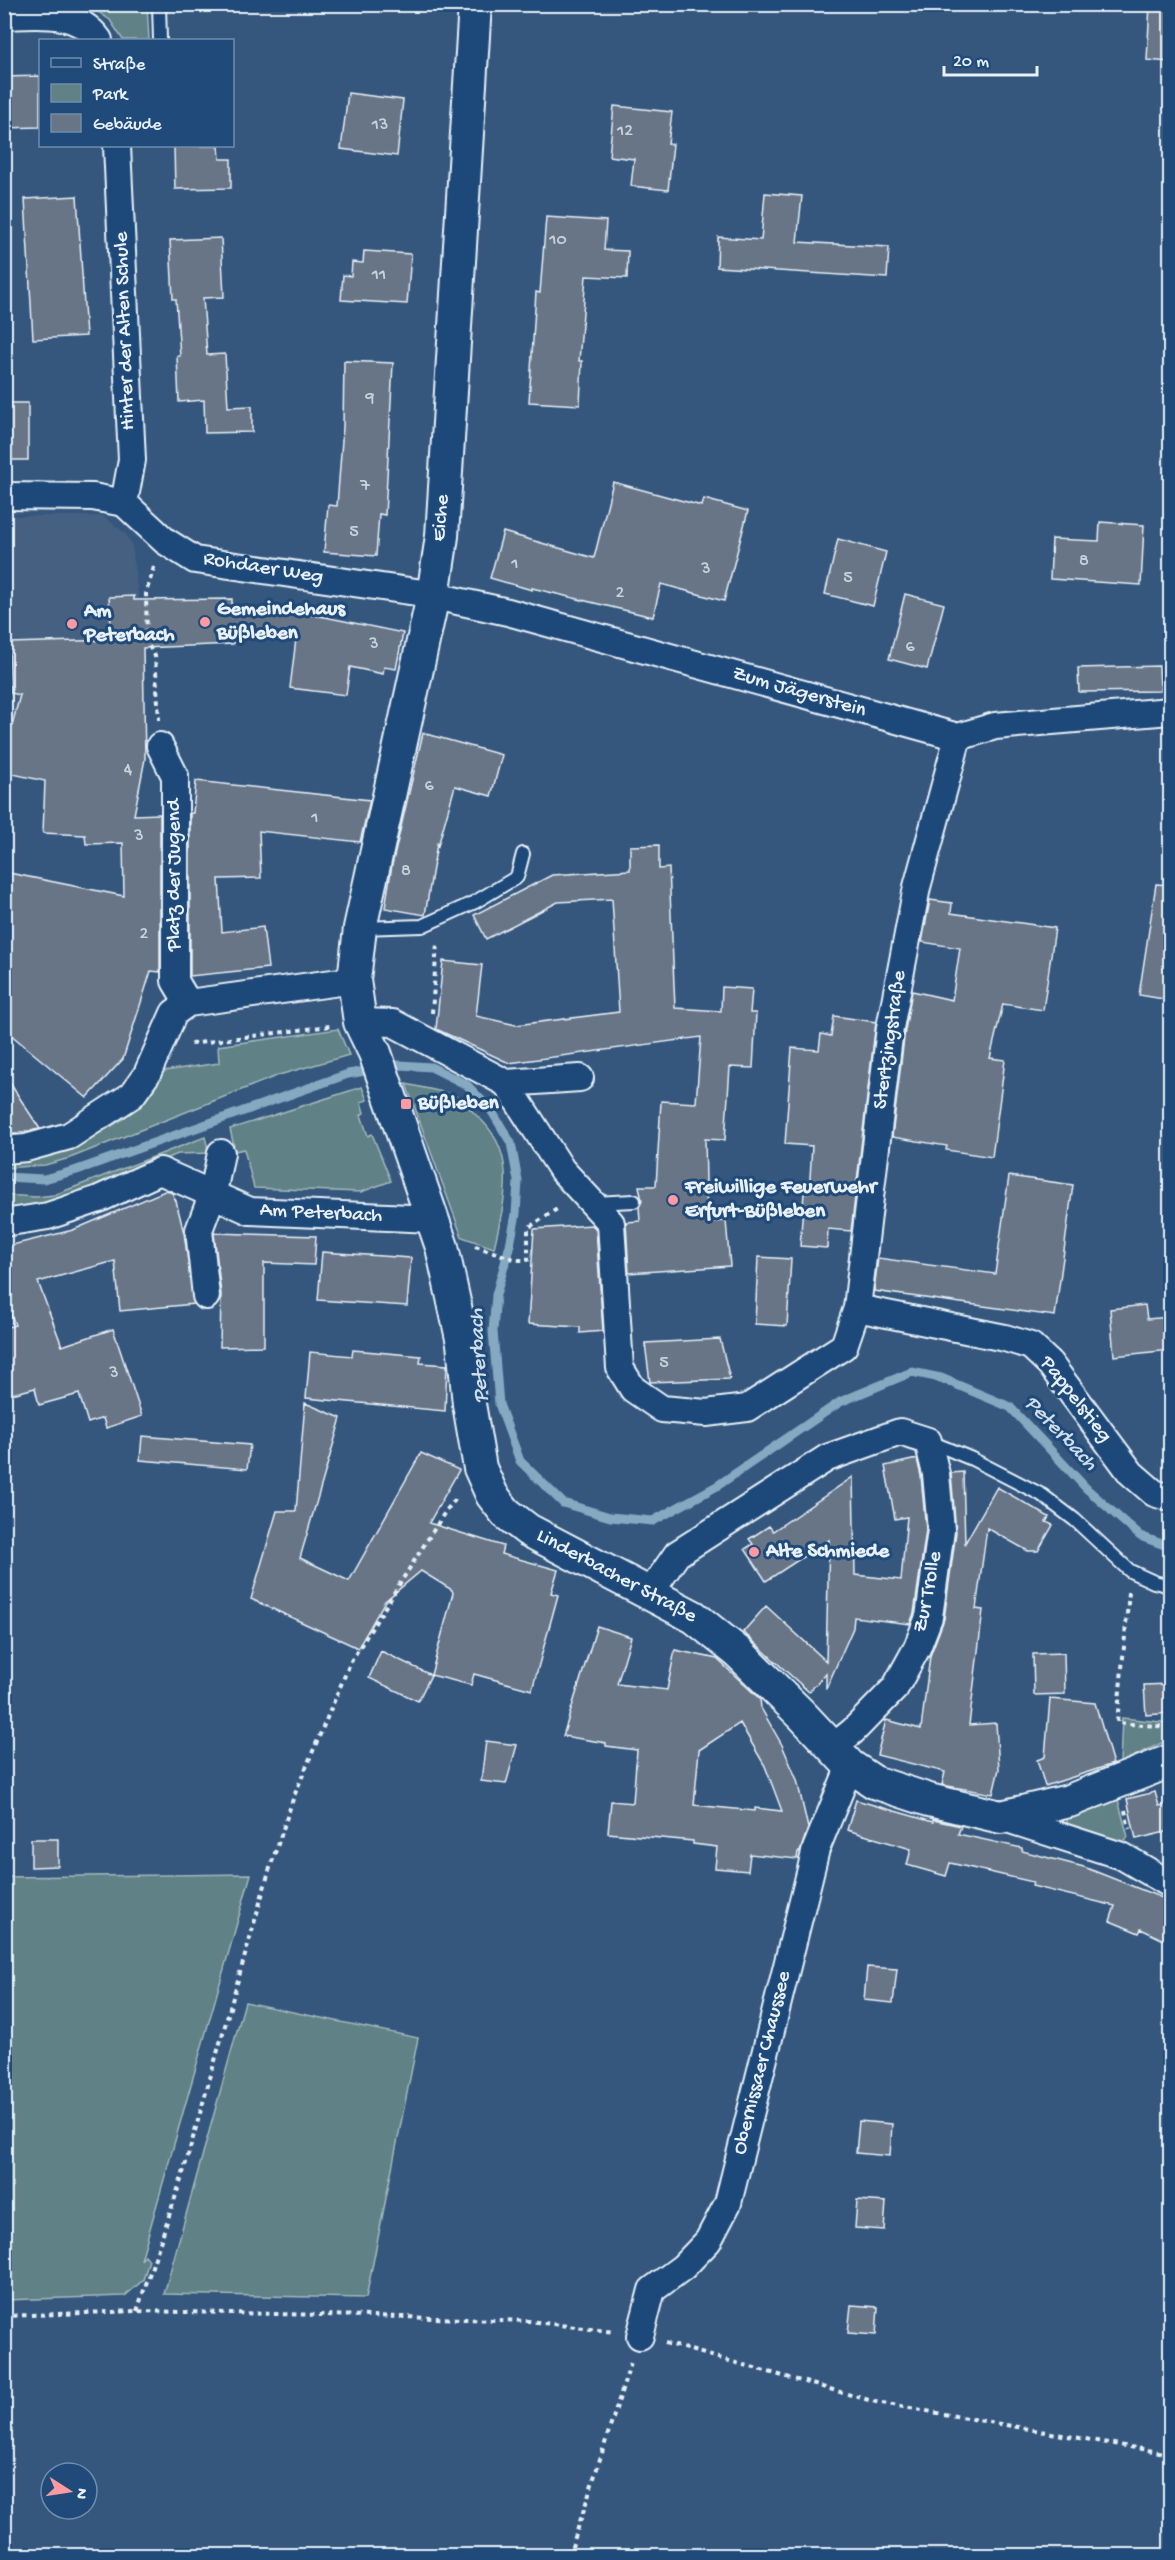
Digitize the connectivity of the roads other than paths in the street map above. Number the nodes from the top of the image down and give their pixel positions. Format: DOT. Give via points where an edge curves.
graph roads {
  1 [pos="159,4"];
  2 [pos="476,4"];
  3 [pos="4,16"];
  4 [pos="98,39"];
  5 [pos="160,39"];
  6 [pos="122,149"];
  7 [pos="4,496"];
  8 [pos="124,503"];
  9 [pos="433,596"];
  10 [pos="1170,711"];
  11 [pos="958,737"];
  12 [pos="160,746"];
  13 [pos="524,854"];
  14 [pos="360,928"];
  15 [pos="354,980"];
  16 [pos="188,1004"];
  17 [pos="360,1022"];
  18 [pos="580,1078"];
  19 [pos="506,1083"];
  20 [pos="4,1150"];
  21 [pos="221,1153"];
  22 [pos="213,1193"];
  23 [pos="588,1197"];
  24 [pos="634,1201"];
  25 [pos="433,1219"];
  26 [pos="4,1223"];
  27 [pos="206,1296"];
  28 [pos="857,1308"];
  29 [pos="928,1441"];
  30 [pos="1170,1498"];
  31 [pos="1170,1586"];
  32 [pos="650,1593"];
  33 [pos="841,1757"];
  34 [pos="1170,1761"];
  35 [pos="1001,1816"];
  36 [pos="1170,1884"];
  37 [pos="640,2336"];
  1 -- 5 [label="lane"];
  2 -- 9 [label="street, Eiche" via="442,536"];
  3 -- 4 [label="street" via="71,18 92,30"];
  6 -- 8 [label="street, Hinter der Alten Schule" via="132,460"];
  7 -- 8 [label="street" via="93,497"];
  8 -- 9 [label="street, Rohdaer Weg" via="165,541 195,560"];
  9 -- 11 [label="street, Zum Jägerstein" via="508,612"];
  9 -- 14 [label="street, Eiche"];
  10 -- 11 [label="street" via="995,726"];
  11 -- 28 [label="street, Stertzingstraße" via="917,887 890,1028"];
  12 -- 16 [label="street, Platz der Jugend" via="175,776 175,981"];
  13 -- 14 [label="lane" via="517,877 422,926"];
  14 -- 15 [label="street, Eiche"];
  15 -- 16 [label="street"];
  15 -- 17 [label="street, Eiche"];
  16 -- 20 [label="street" via="174,1013 147,1074 132,1095 69,1136"];
  17 -- 19 [label="street" via="393,1023"];
  17 -- 25 [label="street, Linderbacher Straße" via="387,1085"];
  18 -- 19 [label="street"];
  19 -- 23 [label="street" via="562,1170"];
  21 -- 22 [label="street"];
  22 -- 25 [label="street, Am Peterbach" via="250,1211"];
  22 -- 26 [label="street, Am Peterbach" via="160,1171 99,1199 48,1216"];
  22 -- 27 [label="street" via="200,1230"];
  23 -- 24 [label="lane"];
  23 -- 28 [label="street, Stertzingstraße" via="611,1223 620,1368 633,1389 662,1409 706,1413 747,1408 844,1346"];
  25 -- 32 [label="street, Linderbacher Straße" via="464,1343 480,1468 492,1495 506,1513 528,1530"];
  28 -- 30 [label="street, Pappelstieg" via="1031,1346 1050,1364 1131,1473 1154,1493"];
  29 -- 31 [label="lane" via="1042,1495 1130,1571"];
  29 -- 32 [label="street" via="900,1432 826,1458 677,1554"];
  29 -- 33 [label="street, Zur Trolle" via="936,1474 941,1530 929,1617 895,1688 854,1731"];
  32 -- 33 [label="street, Linderbacher Straße" via="694,1617 720,1637"];
  33 -- 35 [label="street, Linderbacher Straße" via="874,1782"];
  33 -- 37 [label="street, Obernissaer Chaussee" via="728,2203 708,2241 683,2267 652,2290"];
  34 -- 35 [label="street, Linderbacher Straße" via="1070,1801"];
  35 -- 36 [label="street" via="1122,1856"];
}
